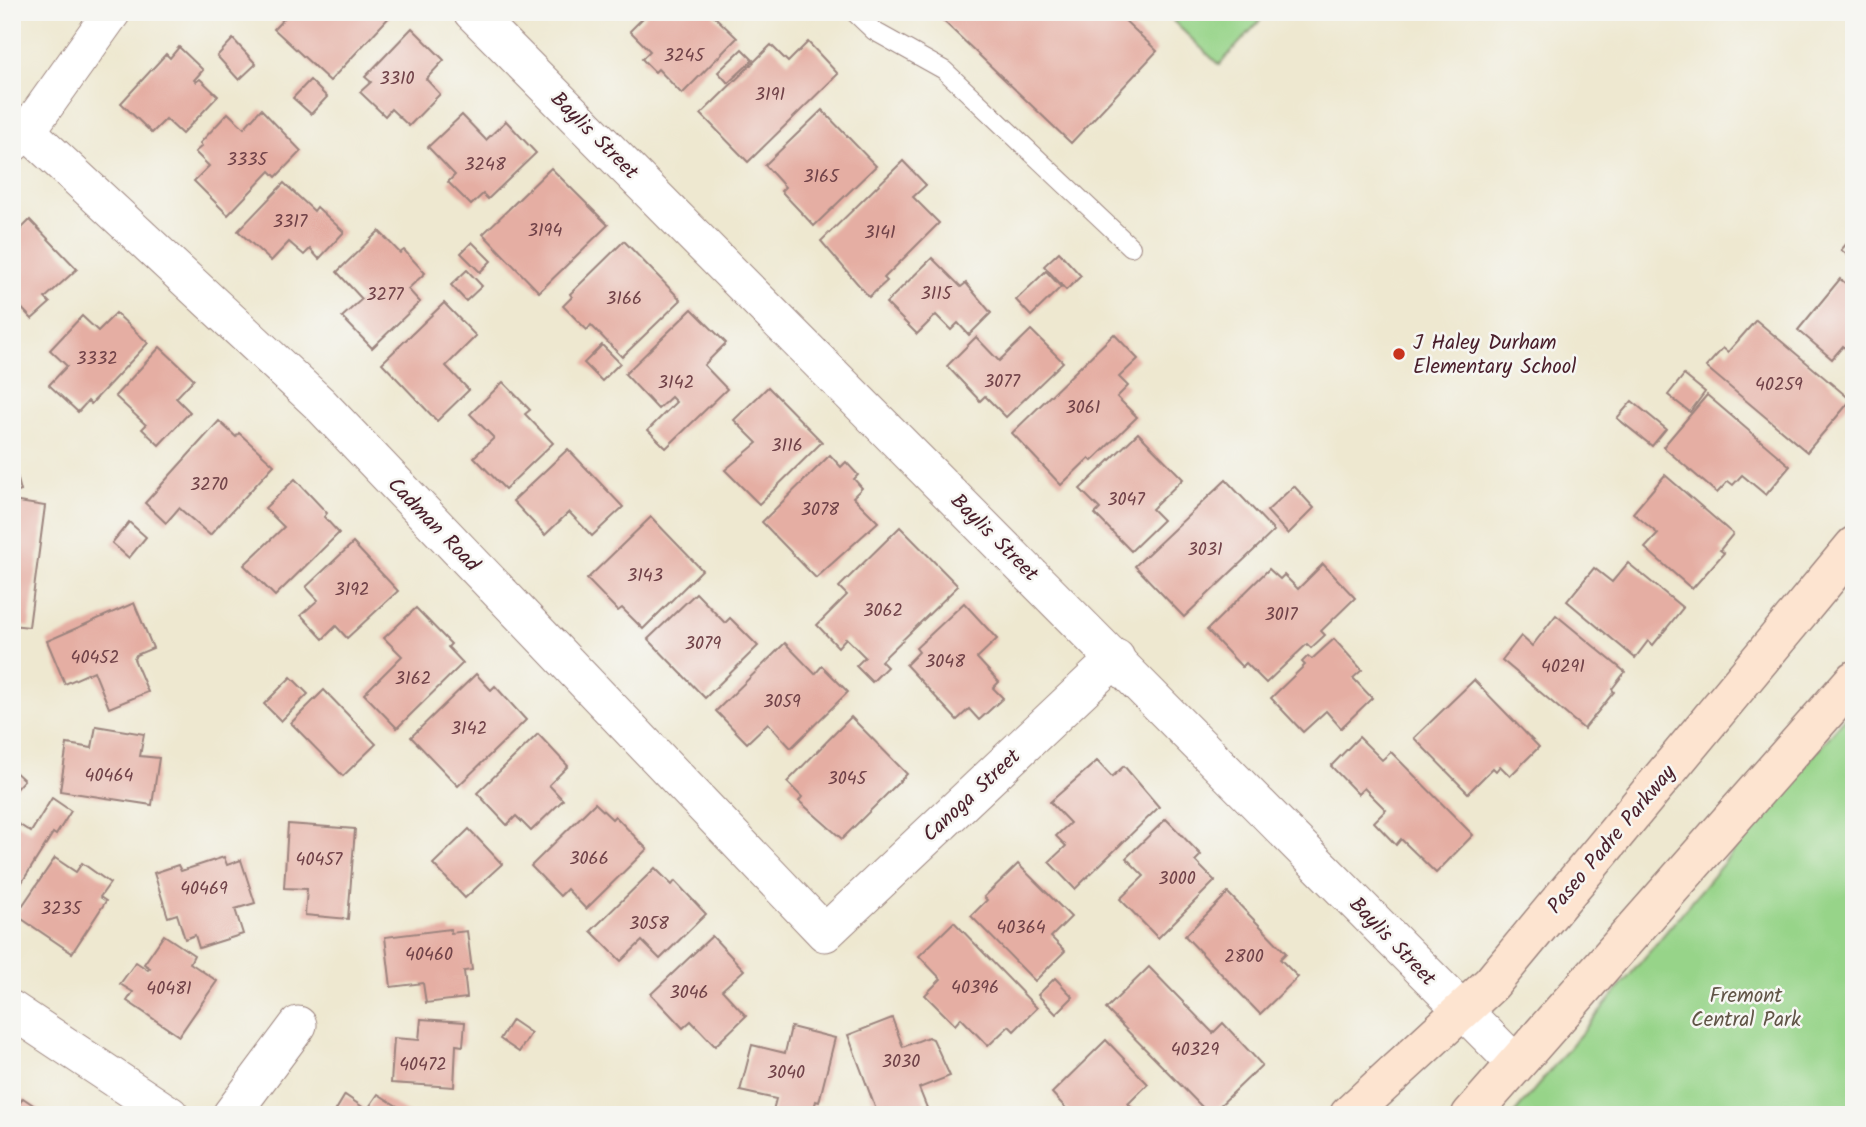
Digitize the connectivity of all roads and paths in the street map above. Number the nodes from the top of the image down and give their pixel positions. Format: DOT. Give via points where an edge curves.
graph roads {
  1 [pos="112,12"];
  2 [pos="472,12"];
  3 [pos="854,12"];
  4 [pos="20,137"];
  5 [pos="1131,247"];
  6 [pos="1854,545"];
  7 [pos="1116,658"];
  8 [pos="1854,680"];
  9 [pos="825,933"];
  10 [pos="12,1010"];
  11 [pos="1463,1012"];
  12 [pos="298,1025"];
  13 [pos="1516,1064"];
  14 [pos="170,1115"];
  15 [pos="231,1115"];
  16 [pos="1349,1115"];
  17 [pos="1471,1115"];
  1 -- 4 [label="street"];
  2 -- 7 [label="street, Baylis Street"];
  3 -- 5 [label="lane" via="874,31 944,70"];
  4 -- 9 [label="street, Cadman Road" via="320,404"];
  6 -- 11 [label="main road, Paseo Padre Parkway"];
  7 -- 9 [label="street, Canoga Street"];
  7 -- 11 [label="street, Baylis Street"];
  8 -- 13 [label="main road"];
  10 -- 14 [label="street"];
  11 -- 13 [label="street, Baylis Street"];
  11 -- 16 [label="main road, Paseo Padre Parkway"];
  12 -- 15 [label="street"];
  13 -- 17 [label="main road"];
}
